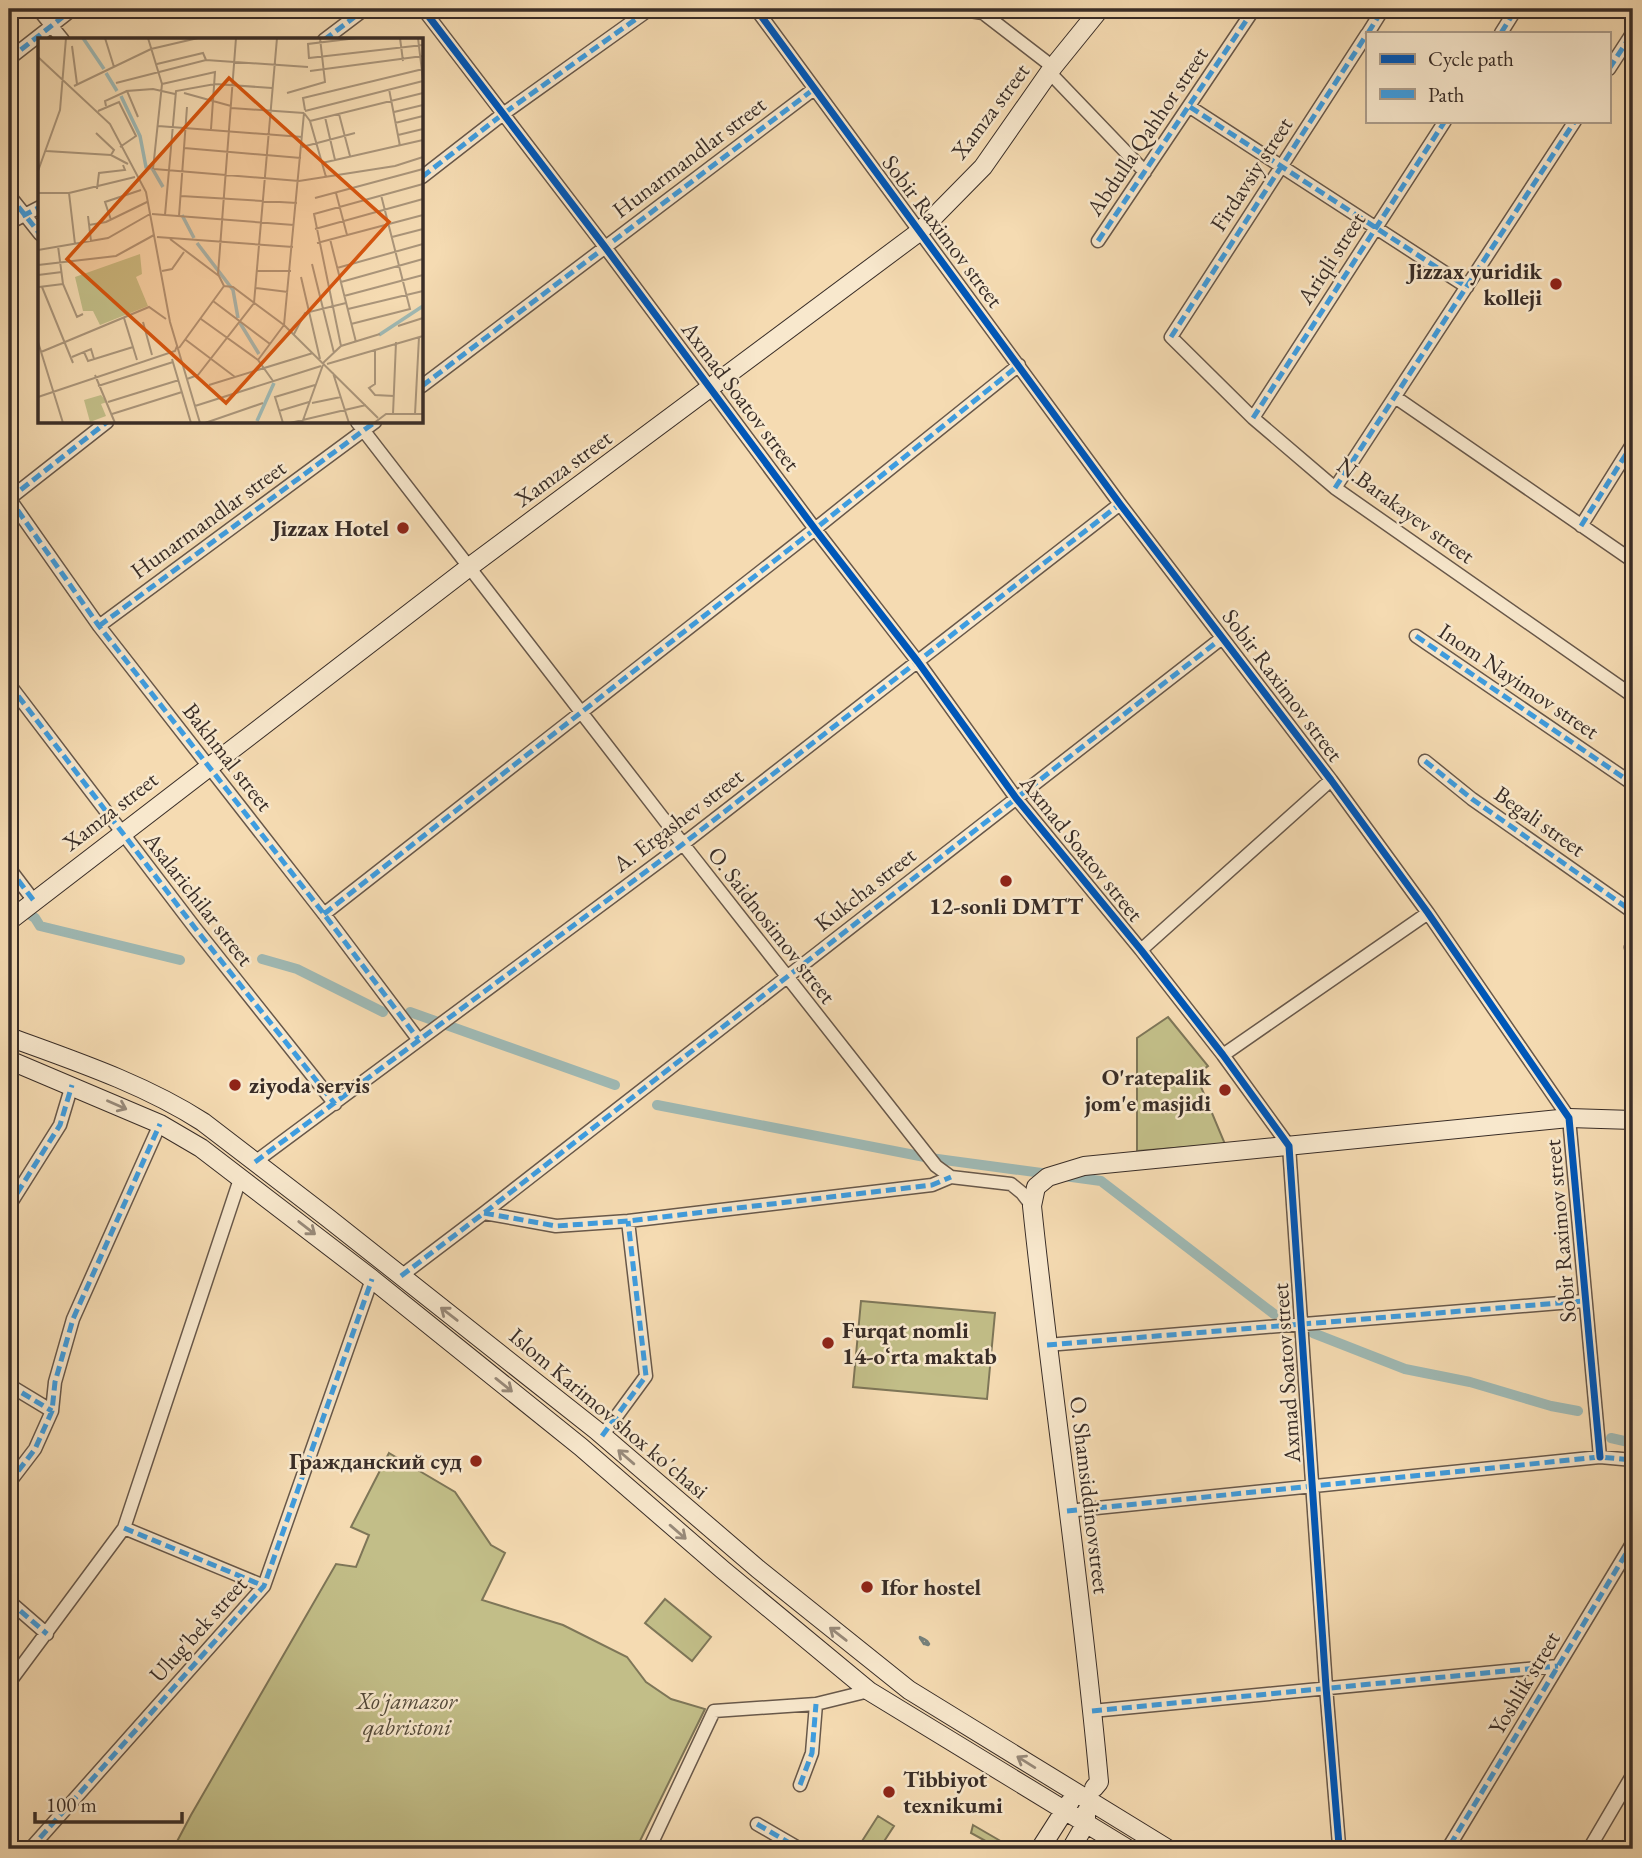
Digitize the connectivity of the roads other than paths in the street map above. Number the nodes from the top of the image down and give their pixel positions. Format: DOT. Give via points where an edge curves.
graph roads {
  1 [pos="38,9"];
  2 [pos="73,9"];
  3 [pos="365,9"];
  4 [pos="423,9"];
  5 [pos="650,9"];
  6 [pos="957,9"];
  7 [pos="1100,9"];
  8 [pos="1254,9"];
  9 [pos="1383,9"];
  10 [pos="1516,9"];
  11 [pos="762,11"];
  12 [pos="51,26"];
  13 [pos="1368,32"];
  14 [pos="1501,32"];
  15 [pos="1633,32"];
  16 [pos="1366,35"];
  17 [pos="61,38"];
  18 [pos="327,38"];
  19 [pos="9,60"];
  20 [pos="1610,67"];
  21 [pos="1051,70"];
  22 [pos="814,89"];
  23 [pos="1189,107"];
  24 [pos="503,114"];
  25 [pos="1444,122"];
  26 [pos="1574,122"];
  27 [pos="1281,167"];
  28 [pos="1146,172"];
  29 [pos="424,175"];
  30 [pos="9,195"];
  31 [pos="38,208"];
  32 [pos="26,215"];
  33 [pos="9,223"];
  34 [pos="1375,229"];
  35 [pos="38,231"];
  36 [pos="919,232"];
  37 [pos="1098,241"];
  38 [pos="605,247"];
  39 [pos="1467,287"];
  40 [pos="1171,337"];
  41 [pos="1019,365"];
  42 [pos="424,384"];
  43 [pos="711,388"];
  44 [pos="1395,397"];
  45 [pos="1253,418"];
  46 [pos="104,424"];
  47 [pos="360,426"];
  48 [pos="1633,443"];
  49 [pos="1335,488"];
  50 [pos="9,499"];
  51 [pos="1120,504"];
  52 [pos="1581,526"];
  53 [pos="816,529"];
  54 [pos="1633,561"];
  55 [pos="468,568"];
  56 [pos="99,626"];
  57 [pos="1416,636"];
  58 [pos="1222,638"];
  59 [pos="918,662"];
  60 [pos="9,684"];
  61 [pos="1633,696"];
  62 [pos="582,712"];
  63 [pos="1425,761"];
  64 [pos="208,766"];
  65 [pos="1331,780"];
  66 [pos="1633,784"];
  67 [pos="1016,798"];
  68 [pos="121,833"];
  69 [pos="682,844"];
  70 [pos="9,867"];
  71 [pos="22,910"];
  72 [pos="1633,912"];
  73 [pos="1428,913"];
  74 [pos="324,914"];
  75 [pos="1633,943"];
  76 [pos="1141,950"];
  77 [pos="1633,958"];
  78 [pos="787,977"];
  79 [pos="9,1037"];
  80 [pos="418,1039"];
  81 [pos="1223,1055"];
  82 [pos="9,1060"];
  83 [pos="72,1085"];
  84 [pos="335,1104"];
  85 [pos="1569,1118"];
  86 [pos="1633,1120"];
  87 [pos="160,1124"];
  88 [pos="1289,1146"];
  89 [pos="255,1162"];
  90 [pos="241,1176"];
  91 [pos="951,1177"];
  92 [pos="9,1206"];
  93 [pos="1032,1206"];
  94 [pos="484,1213"];
  95 [pos="628,1221"];
  96 [pos="401,1276"];
  97 [pos="372,1279"];
  98 [pos="1584,1301"];
  99 [pos="1301,1322"];
  100 [pos="1047,1345"];
  101 [pos="9,1385"];
  102 [pos="52,1410"];
  103 [pos="599,1433"];
  104 [pos="581,1447"];
  105 [pos="1600,1457"];
  106 [pos="1633,1460"];
  107 [pos="9,1483"];
  108 [pos="1313,1484"];
  109 [pos="667,1492"];
  110 [pos="652,1509"];
  111 [pos="1067,1511"];
  112 [pos="124,1528"];
  113 [pos="1633,1542"];
  114 [pos="264,1586"];
  115 [pos="9,1601"];
  116 [pos="47,1634"];
  117 [pos="1558,1667"];
  118 [pos="9,1683"];
  119 [pos="1326,1687"];
  120 [pos="869,1691"];
  121 [pos="817,1704"];
  122 [pos="1092,1711"];
  123 [pos="1633,1774"];
  124 [pos="800,1785"];
  125 [pos="1083,1794"];
  126 [pos="1063,1810"];
  127 [pos="757,1824"];
  128 [pos="1086,1824"];
  129 [pos="780,1837"];
  130 [pos="1450,1845"];
  131 [pos="30,1849"];
  132 [pos="649,1849"];
  133 [pos="773,1849"];
  134 [pos="800,1849"];
  135 [pos="1040,1849"];
  136 [pos="1070,1849"];
  137 [pos="1128,1849"];
  138 [pos="1168,1849"];
  139 [pos="1337,1849"];
  140 [pos="1590,1849"];
  1 -- 12 [label="street"];
  2 -- 12 [label="street"];
  3 -- 18 [label="street"];
  4 -- 24 [label="street, Axmad Soatov street"];
  5 -- 24 [label="street"];
  6 -- 21 [label="street" via="983,13"];
  7 -- 21 [label="main road, Xamza street"];
  8 -- 23 [label="street, Abdulla Qahhor street"];
  9 -- 13 [label="street, Firdavsiy street"];
  10 -- 14 [label="street"];
  11 -- 22 [label="street, Sobir Raximov street"];
  12 -- 17 [label="street"];
  12 -- 19 [label="street"];
  15 -- 20 [label="street"];
  16 -- 27 [label="street, Firdavsiy street"];
  21 -- 28 [label="street"];
  21 -- 36 [label="main road, Xamza street" via="983,167"];
  22 -- 36 [label="street, Sobir Raximov street"];
  22 -- 38 [label="street, Hunarmandlar street"];
  23 -- 27 [label="street"];
  23 -- 28 [label="street, Abdulla Qahhor street"];
  24 -- 29 [label="street"];
  24 -- 38 [label="street, Axmad Soatov street"];
  25 -- 34 [label="street, Ariqli street"];
  26 -- 39 [label="street"];
  27 -- 34 [label="street"];
  27 -- 40 [label="street, Firdavsiy street"];
  28 -- 37 [label="street, Abdulla Qahhor street"];
  30 -- 32 [label="street"];
  31 -- 32 [label="street"];
  32 -- 33 [label="street"];
  32 -- 35 [label="street"];
  34 -- 39 [label="street"];
  34 -- 45 [label="street, Ariqli street"];
  36 -- 41 [label="street, Sobir Raximov street"];
  36 -- 43 [label="main road, Xamza street"];
  38 -- 42 [label="street, Hunarmandlar street"];
  38 -- 43 [label="street, Axmad Soatov street"];
  39 -- 44 [label="street"];
  40 -- 45 [label="street, N.Barakayev street"];
  41 -- 51 [label="street, Sobir Raximov street"];
  41 -- 53 [label="street"];
  43 -- 53 [label="street, Axmad Soatov street"];
  43 -- 55 [label="main road, Xamza street"];
  44 -- 49 [label="street"];
  44 -- 52 [label="street"];
  45 -- 49 [label="street, N.Barakayev street"];
  46 -- 50 [label="street"];
  47 -- 55 [label="street, O. Saidnosimov street"];
  47 -- 56 [label="street, Hunarmandlar street"];
  48 -- 52 [label="street"];
  49 -- 61 [label="street, N.Barakayev street"];
  50 -- 56 [label="street, Bakhmal street"];
  51 -- 58 [label="street, Sobir Raximov street"];
  51 -- 59 [label="street, A. Ergashev street"];
  52 -- 54 [label="street"];
  53 -- 59 [label="street, Axmad Soatov street"];
  53 -- 62 [label="street"];
  55 -- 62 [label="street, O. Saidnosimov street"];
  55 -- 64 [label="main road, Xamza street"];
  56 -- 64 [label="street, Bakhmal street"];
  57 -- 66 [label="street, Inom Nayimov street"];
  58 -- 65 [label="street, Sobir Raximov street"];
  58 -- 67 [label="street, Kukcha street"];
  59 -- 67 [label="street, Axmad Soatov street"];
  59 -- 69 [label="street, A. Ergashev street"];
  60 -- 68 [label="street, Asalarichilar street"];
  62 -- 69 [label="street, O. Saidnosimov street"];
  62 -- 74 [label="street"];
  63 -- 72 [label="street, Begali street"];
  64 -- 68 [label="main road, Xamza street"];
  64 -- 74 [label="street, Bakhmal street"];
  65 -- 73 [label="street, Sobir Raximov street"];
  65 -- 76 [label="street"];
  67 -- 76 [label="street, Axmad Soatov street"];
  67 -- 78 [label="street, Kukcha street"];
  68 -- 71 [label="main road, Xamza street"];
  68 -- 84 [label="street, Asalarichilar street"];
  69 -- 78 [label="street, O. Saidnosimov street"];
  69 -- 80 [label="street, A. Ergashev street"];
  70 -- 71 [label="street"];
  73 -- 81 [label="street"];
  73 -- 85 [label="street, Sobir Raximov street"];
  74 -- 80 [label="street, Bakhmal street"];
  75 -- 77 [label="street"];
  76 -- 81 [label="street, Axmad Soatov street"];
  78 -- 91 [label="street, O. Saidnosimov street" via="936,1166"];
  78 -- 94 [label="street, Kukcha street"];
  79 -- 89 [label="main road, Islom Karimov shox ko'chasi" via="106,1073 183,1110"];
  80 -- 84 [label="street, A. Ergashev street"];
  81 -- 88 [label="street, Axmad Soatov street"];
  82 -- 83 [label="main road, Islom Karimov shox ko'chasi"];
  83 -- 87 [label="main road, Islom Karimov shox ko'chasi, one-way"];
  83 -- 92 [label="street" via="60,1125"];
  84 -- 89 [label="street, A. Ergashev street"];
  85 -- 86 [label="main road"];
  85 -- 88 [label="main road"];
  85 -- 98 [label="street, Sobir Raximov street"];
  87 -- 90 [label="main road, Islom Karimov shox ko'chasi"];
  87 -- 102 [label="street" via="73,1319"];
  88 -- 93 [label="main road" via="1084,1166 1053,1175 1036,1187"];
  88 -- 99 [label="street, Axmad Soatov street"];
  89 -- 96 [label="main road, Islom Karimov shox ko'chasi"];
  90 -- 97 [label="main road, Islom Karimov shox ko'chasi, one-way"];
  90 -- 112 [label="street"];
  91 -- 93 [label="street" via="1011,1184"];
  91 -- 95 [label="street" via="932,1185"];
  93 -- 100 [label="main road, O. Shamsiddinovstreet"];
  94 -- 95 [label="street" via="556,1226"];
  94 -- 96 [label="street, Kukcha street"];
  95 -- 103 [label="street" via="646,1376"];
  103 -- 96 [label="main road, Islom Karimov shox ko'chasi, one-way"];
  97 -- 104 [label="main road, Islom Karimov shox ko'chasi, one-way"];
  97 -- 114 [label="street, Ulug'bek street"];
  98 -- 99 [label="street, Axmad Soatov street"];
  98 -- 105 [label="street, Sobir Raximov street"];
  99 -- 100 [label="street"];
  99 -- 108 [label="street, Axmad Soatov street"];
  100 -- 111 [label="main road, O. Shamsiddinovstreet"];
  101 -- 102 [label="street"];
  102 -- 107 [label="street" via="35,1449"];
  103 -- 104 [label="main road" via="596,1444"];
  109 -- 103 [label="main road, Islom Karimov shox ko'chasi, one-way"];
  104 -- 110 [label="main road, Islom Karimov shox ko'chasi"];
  105 -- 106 [label="street, Axmad Soatov street"];
  105 -- 108 [label="street, Axmad Soatov street"];
  108 -- 111 [label="street"];
  108 -- 119 [label="street, Axmad Soatov street"];
  109 -- 110 [label="main road" via="652,1494"];
  125 -- 109 [label="main road, Islom Karimov shox ko'chasi, one-way" via="909,1690"];
  110 -- 120 [label="main road, Islom Karimov shox ko'chasi, one-way"];
  111 -- 122 [label="main road, O. Shamsiddinovstreet"];
  112 -- 114 [label="street"];
  112 -- 116 [label="street"];
  113 -- 117 [label="street, Yoshlik street"];
  114 -- 131 [label="street, Ulug'bek street"];
  115 -- 116 [label="street"];
  116 -- 118 [label="street"];
  117 -- 119 [label="street"];
  117 -- 130 [label="street, Yoshlik street"];
  119 -- 122 [label="street"];
  119 -- 139 [label="street, Axmad Soatov street"];
  120 -- 121 [label="street"];
  120 -- 126 [label="main road, Islom Karimov shox ko'chasi"];
  121 -- 124 [label="street" via="812,1753"];
  121 -- 132 [label="street" via="714,1711"];
  122 -- 125 [label="main road, O. Shamsiddinovstreet" via="1099,1782"];
  123 -- 140 [label="street"];
  125 -- 126 [label="main road"];
  125 -- 128 [label="main road"];
  125 -- 138 [label="main road, Islom Karimov shox ko'chasi"];
  126 -- 128 [label="main road, Islom Karimov shox ko'chasi"];
  126 -- 135 [label="main road"];
  127 -- 129 [label="street"];
  128 -- 136 [label="main road"];
  128 -- 137 [label="main road, Islom Karimov shox ko'chasi"];
  129 -- 133 [label="street"];
  129 -- 134 [label="street"];
}
